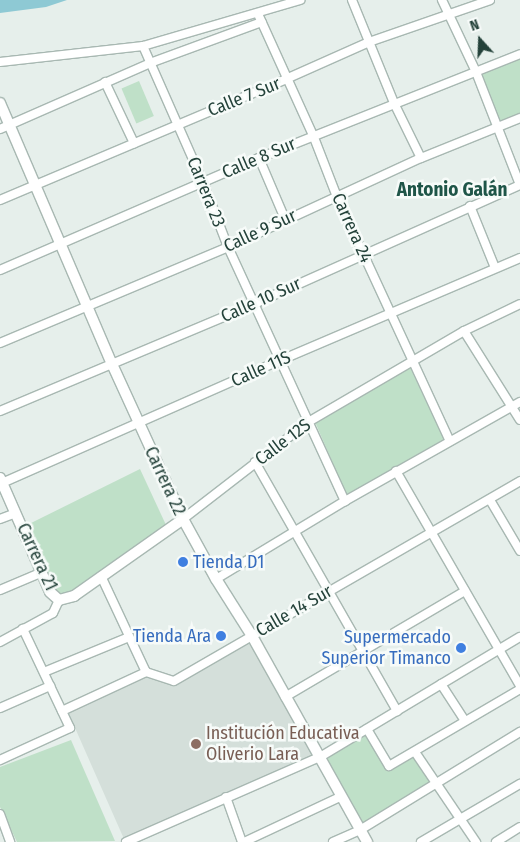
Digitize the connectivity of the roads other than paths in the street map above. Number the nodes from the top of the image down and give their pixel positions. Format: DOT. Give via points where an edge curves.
graph roads {
  1 [pos="267,0"];
  2 [pos="300,0"];
  3 [pos="352,0"];
  4 [pos="442,0"];
  5 [pos="490,0"];
  6 [pos="268,9"];
  7 [pos="258,14"];
  8 [pos="447,14"];
  9 [pos="262,22"];
  10 [pos="369,42"];
  11 [pos="143,46"];
  12 [pos="520,54"];
  13 [pos="0,62"];
  14 [pos="150,63"];
  15 [pos="476,72"];
  16 [pos="286,79"];
  17 [pos="105,82"];
  18 [pos="0,103"];
  19 [pos="394,103"];
  20 [pos="520,118"];
  21 [pos="177,124"];
  22 [pos="4,127"];
  23 [pos="498,127"];
  24 [pos="312,135"];
  25 [pos="134,143"];
  26 [pos="259,158"];
  27 [pos="421,158"];
  28 [pos="203,182"];
  29 [pos="520,185"];
  30 [pos="34,186"];
  31 [pos="337,197"];
  32 [pos="0,200"];
  33 [pos="470,206"];
  34 [pos="285,219"];
  35 [pos="60,243"];
  36 [pos="228,247"];
  37 [pos="363,255"];
  38 [pos="520,258"];
  39 [pos="495,268"];
  40 [pos="0,270"];
  41 [pos="254,304"];
  42 [pos="520,304"];
  43 [pos="86,306"];
  44 [pos="390,313"];
  45 [pos="464,331"];
  46 [pos="0,343"];
  47 [pos="281,360"];
  48 [pos="412,360"];
  49 [pos="112,364"];
  50 [pos="520,402"];
  51 [pos="512,406"];
  52 [pos="0,411"];
  53 [pos="520,420"];
  54 [pos="310,421"];
  55 [pos="139,424"];
  56 [pos="450,441"];
  57 [pos="255,462"];
  58 [pos="396,472"];
  59 [pos="1,480"];
  60 [pos="520,481"];
  61 [pos="490,500"];
  62 [pos="345,501"];
  63 [pos="16,513"];
  64 [pos="0,519"];
  65 [pos="183,519"];
  66 [pos="294,531"];
  67 [pos="431,532"];
  68 [pos="519,548"];
  69 [pos="40,573"];
  70 [pos="100,576"];
  71 [pos="216,579"];
  72 [pos="0,590"];
  73 [pos="328,591"];
  74 [pos="465,591"];
  75 [pos="59,600"];
  76 [pos="23,630"];
  77 [pos="252,636"];
  78 [pos="520,636"];
  79 [pos="129,637"];
  80 [pos="0,642"];
  81 [pos="499,649"];
  82 [pos="363,652"];
  83 [pos="44,672"];
  84 [pos="146,672"];
  85 [pos="441,684"];
  86 [pos="50,686"];
  87 [pos="520,687"];
  88 [pos="285,697"];
  89 [pos="0,708"];
  90 [pos="62,711"];
  91 [pos="397,711"];
  92 [pos="465,721"];
  93 [pos="367,729"];
  94 [pos="520,732"];
  95 [pos="415,752"];
  96 [pos="320,757"];
  97 [pos="0,760"];
  98 [pos="438,784"];
  99 [pos="520,784"];
  100 [pos="342,796"];
  101 [pos="226,797"];
  102 [pos="0,814"];
  103 [pos="461,820"];
  104 [pos="520,826"];
  105 [pos="360,830"];
  106 [pos="10,842"];
  107 [pos="126,842"];
  108 [pos="243,842"];
  109 [pos="333,842"];
  110 [pos="367,842"];
  111 [pos="421,842"];
  112 [pos="476,842"];
  113 [pos="496,842"];
  1 -- 6 [label="street"];
  2 -- 6 [label="street"];
  3 -- 10 [label="street"];
  4 -- 8 [label="street"];
  5 -- 8 [label="street, Calle 7 Sur"];
  6 -- 7 [label="street"];
  7 -- 9 [label="street, Carrera 24"];
  7 -- 11 [label="street"];
  8 -- 10 [label="street, Calle 7 Sur"];
  8 -- 15 [label="street"];
  9 -- 14 [label="street"];
  9 -- 16 [label="street, Carrera 24"];
  10 -- 16 [label="street, Calle 7 Sur"];
  10 -- 19 [label="street"];
  11 -- 13 [label="street"];
  11 -- 14 [label="street, Carrera 23"];
  12 -- 15 [label="street, Calle 8 Sur"];
  14 -- 17 [label="street"];
  14 -- 21 [label="street, Carrera 23"];
  15 -- 19 [label="street, Calle 8 Sur"];
  15 -- 23 [label="street"];
  16 -- 21 [label="street, Calle 7 Sur"];
  16 -- 24 [label="street, Carrera 24"];
  17 -- 22 [label="street"];
  17 -- 25 [label="street"];
  18 -- 22 [label="street, Carrera 22"];
  19 -- 24 [label="street, Calle 8 Sur"];
  19 -- 27 [label="street"];
  20 -- 23 [label="street, Calle 9 Sur"];
  21 -- 25 [label="street, Calle 7 Sur"];
  21 -- 28 [label="street, Carrera 23"];
  22 -- 30 [label="street, Carrera 22"];
  23 -- 27 [label="street, Calle 9 Sur"];
  23 -- 29 [label="street"];
  24 -- 26 [label="street, Calle 8 Sur"];
  24 -- 31 [label="street, Carrera 24"];
  25 -- 30 [label="street, Calle 7 Sur"];
  26 -- 28 [label="street, Calle 8 Sur"];
  26 -- 34 [label="street"];
  27 -- 31 [label="street, Calle 9 Sur"];
  28 -- 35 [label="street, Calle 8 Sur"];
  28 -- 36 [label="street, Carrera 23"];
  29 -- 33 [label="street, Calle 10 Sur"];
  30 -- 32 [label="street, Calle 7 Sur"];
  30 -- 35 [label="street, Carrera 22"];
  31 -- 34 [label="street, Calle 9 Sur"];
  31 -- 37 [label="street, Carrera 24"];
  33 -- 37 [label="street, Calle 10 Sur"];
  33 -- 39 [label="street"];
  34 -- 36 [label="street, Calle 9 Sur"];
  35 -- 40 [label="street, Calle 8 Sur"];
  35 -- 43 [label="street, Carrera 22"];
  36 -- 41 [label="street, Carrera 23"];
  36 -- 43 [label="street, Calle 9 Sur"];
  37 -- 41 [label="street, Calle 10 Sur"];
  37 -- 44 [label="street, Carrera 24"];
  38 -- 39 [label="street, Calle 11S"];
  39 -- 44 [label="street, Calle 11S"];
  41 -- 47 [label="street, Carrera 23"];
  41 -- 49 [label="street, Calle 10 Sur"];
  42 -- 45 [label="street, Calle 12S"];
  43 -- 46 [label="street, Calle 9 Sur"];
  43 -- 49 [label="street, Carrera 22"];
  44 -- 47 [label="street, Calle 11S"];
  44 -- 48 [label="street, Carrera 24"];
  45 -- 48 [label="street, Calle 12S"];
  45 -- 51 [label="street"];
  47 -- 54 [label="street, Carrera 23"];
  47 -- 55 [label="street, Calle 11S"];
  48 -- 54 [label="street, Calle 12S"];
  48 -- 56 [label="street, Carrera 24"];
  49 -- 52 [label="street, Calle 10 Sur"];
  49 -- 55 [label="street, Carrera 22"];
  50 -- 51 [label="street"];
  51 -- 53 [label="street"];
  51 -- 56 [label="street"];
  54 -- 57 [label="street, Calle 12S"];
  54 -- 62 [label="street, Carrera 23"];
  55 -- 59 [label="street, Calle 11S"];
  55 -- 65 [label="street, Carrera 22"];
  56 -- 58 [label="street"];
  57 -- 65 [label="street, Calle 12S"];
  57 -- 66 [label="street"];
  58 -- 62 [label="street"];
  58 -- 67 [label="street"];
  59 -- 63 [label="street, Carrera 21"];
  60 -- 61 [label="street, Calle 14 Sur"];
  61 -- 67 [label="street, Calle 14 Sur"];
  61 -- 68 [label="street"];
  62 -- 66 [label="street"];
  63 -- 64 [label="street"];
  63 -- 69 [label="street, Carrera 21"];
  65 -- 70 [label="street, Calle 12S"];
  65 -- 71 [label="street, Carrera 22"];
  66 -- 71 [label="street"];
  66 -- 73 [label="street"];
  67 -- 73 [label="street, Calle 14 Sur"];
  67 -- 74 [label="street"];
  69 -- 72 [label="street"];
  69 -- 75 [label="street, Carrera 21" via="50,592"];
  70 -- 75 [label="street, Calle 12S" via="74,596"];
  70 -- 79 [label="street"];
  71 -- 77 [label="street, Carrera 22"];
  73 -- 77 [label="street, Calle 14 Sur"];
  73 -- 82 [label="street"];
  74 -- 81 [label="street"];
  74 -- 82 [label="street"];
  75 -- 76 [label="street, Carrera 21" via="53,613"];
  76 -- 80 [label="street, Carrera 21"];
  76 -- 83 [label="street"];
  77 -- 84 [label="street, Calle 14 Sur" via="174,681"];
  77 -- 88 [label="street, Carrera 22"];
  78 -- 81 [label="street"];
  79 -- 83 [label="street"];
  79 -- 84 [label="street"];
  81 -- 85 [label="street"];
  81 -- 87 [label="street"];
  82 -- 88 [label="street"];
  82 -- 91 [label="street"];
  83 -- 86 [label="street"];
  84 -- 90 [label="street"];
  85 -- 91 [label="street"];
  85 -- 92 [label="street"];
  86 -- 89 [label="street"];
  86 -- 90 [label="street"];
  87 -- 92 [label="street"];
  88 -- 96 [label="street, Carrera 22"];
  90 -- 97 [label="street" via="70,728"];
  91 -- 93 [label="street"];
  92 -- 95 [label="street"];
  93 -- 95 [label="street" via="389,766"];
  93 -- 96 [label="street"];
  94 -- 98 [label="street"];
  95 -- 98 [label="street"];
  96 -- 100 [label="street, Carrera 22"];
  96 -- 101 [label="street"];
  98 -- 103 [label="street"];
  98 -- 105 [label="street"];
  99 -- 103 [label="street"];
  100 -- 105 [label="street, Carrera 22"];
  100 -- 108 [label="street"];
  101 -- 107 [label="street"];
  101 -- 108 [label="street"];
  102 -- 106 [label="street"];
  103 -- 111 [label="street"];
  103 -- 112 [label="street"];
  104 -- 113 [label="street"];
  105 -- 109 [label="street"];
  105 -- 110 [label="street, Carrera 22"];
}
